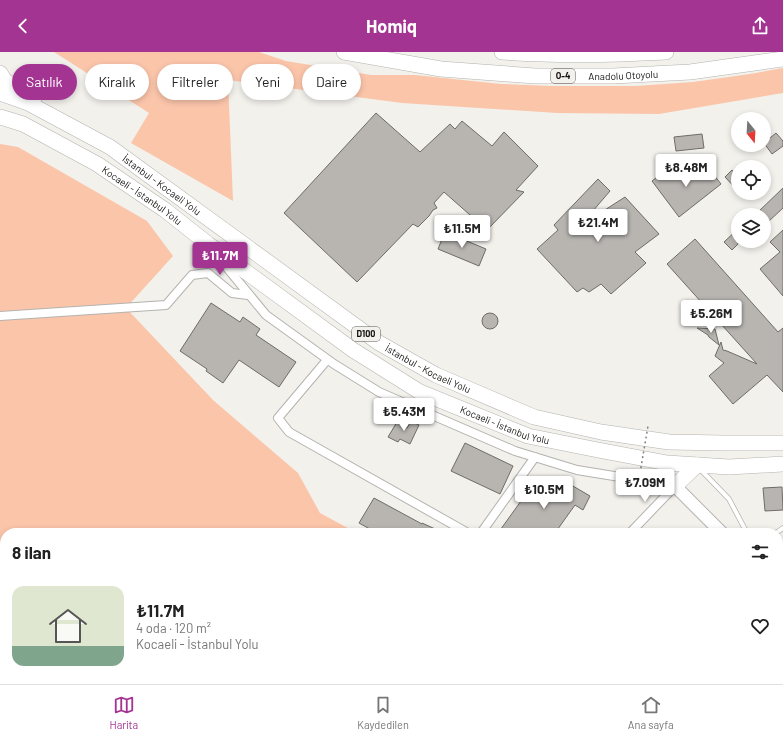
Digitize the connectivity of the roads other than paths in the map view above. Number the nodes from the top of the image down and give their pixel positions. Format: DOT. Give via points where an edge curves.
graph roads {
  1 [pos="344,52"];
  2 [pos="502,52"];
  3 [pos="666,52"];
  4 [pos="783,59"];
  5 [pos="0,73"];
  6 [pos="0,93"];
  7 [pos="0,117"];
  8 [pos="110,147"];
  9 [pos="208,244"];
  10 [pos="248,295"];
  11 [pos="0,316"];
  12 [pos="327,360"];
  13 [pos="783,443"];
  14 [pos="535,457"];
  15 [pos="697,465"];
  16 [pos="782,465"];
  17 [pos="675,486"];
  18 [pos="459,528"];
  19 [pos="485,528"];
  20 [pos="635,528"];
  21 [pos="717,528"];
  22 [pos="744,528"];
  1 -- 4 [label="highway, Anadolu Otoyolu / O-4" via="441,69 535,76 613,76 690,72"];
  2 -- 3 [label="highway, Anadolu Otoyolu / O-4" via="606,55"];
  5 -- 8 [label="highway" via="5,81"];
  6 -- 8 [label="highway, İstanbul - Kocaeli Yolu / D100" via="28,103"];
  7 -- 9 [label="highway, Kocaeli - İstanbul Yolu / D100" via="23,124 97,164 165,210"];
  8 -- 13 [label="highway, İstanbul - Kocaeli Yolu / D100" via="379,343 436,375 534,417 601,432 669,442"];
  9 -- 10 [label="street"];
  9 -- 15 [label="highway, Kocaeli - İstanbul Yolu / D100" via="353,350 420,392 528,436 667,463"];
  10 -- 11 [label="street" via="232,293 208,273 192,275 166,305"];
  10 -- 12 [label="street" via="266,315"];
  12 -- 14 [label="street" via="380,392 515,451"];
  12 -- 18 [label="street" via="278,418 289,432"];
  14 -- 17 [label="street" via="577,470"];
  14 -- 19 [label="street"];
  15 -- 16 [label="highway, Kocaeli - İstanbul Yolu / D100"];
  15 -- 17 [label="highway"];
  15 -- 22 [label="lane" via="729,500"];
  17 -- 20 [label="street"];
  17 -- 21 [label="street"];
}
